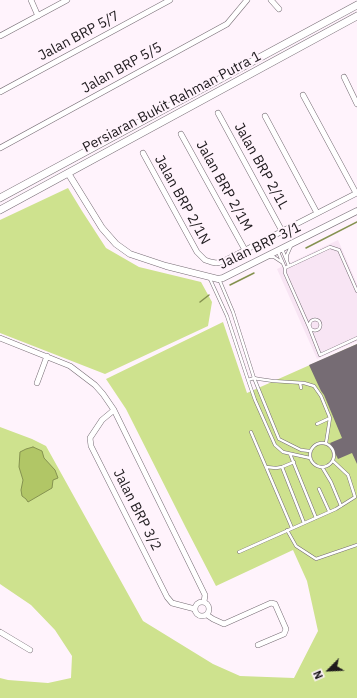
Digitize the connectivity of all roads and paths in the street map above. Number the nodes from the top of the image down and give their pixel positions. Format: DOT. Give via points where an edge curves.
graph roads {
  1 [pos="31,0"];
  2 [pos="67,0"];
  3 [pos="170,0"];
  4 [pos="248,0"];
  5 [pos="271,0"];
  6 [pos="357,5"];
  7 [pos="280,9"];
  8 [pos="38,16"];
  9 [pos="357,16"];
  10 [pos="0,36"];
  11 [pos="344,77"];
  12 [pos="0,92"];
  13 [pos="303,95"];
  14 [pos="357,104"];
  15 [pos="218,113"];
  16 [pos="265,116"];
  17 [pos="181,134"];
  18 [pos="0,148"];
  19 [pos="143,153"];
  20 [pos="74,158"];
  21 [pos="68,173"];
  22 [pos="21,186"];
  23 [pos="357,193"];
  24 [pos="0,198"];
  25 [pos="0,210"];
  26 [pos="357,211"];
  27 [pos="317,213"];
  28 [pos="282,231"];
  29 [pos="292,244"];
  30 [pos="245,250"];
  31 [pos="280,250"];
  32 [pos="267,256"];
  33 [pos="287,261"];
  34 [pos="283,263"];
  35 [pos="289,266"];
  36 [pos="285,268"];
  37 [pos="209,277"];
  38 [pos="218,279"];
  39 [pos="357,291"];
  40 [pos="309,327"];
  41 [pos="0,338"];
  42 [pos="357,338"];
  43 [pos="47,356"];
  44 [pos="254,378"];
  45 [pos="248,380"];
  46 [pos="37,383"];
  47 [pos="300,384"];
  48 [pos="301,388"];
  49 [pos="114,410"];
  50 [pos="330,418"];
  51 [pos="317,424"];
  52 [pos="251,432"];
  53 [pos="326,443"];
  54 [pos="310,452"];
  55 [pos="290,454"];
  56 [pos="310,458"];
  57 [pos="333,461"];
  58 [pos="294,462"];
  59 [pos="282,467"];
  60 [pos="322,467"];
  61 [pos="266,468"];
  62 [pos="319,489"];
  63 [pos="341,506"];
  64 [pos="329,511"];
  65 [pos="316,518"];
  66 [pos="304,523"];
  67 [pos="292,528"];
  68 [pos="287,530"];
  69 [pos="357,545"];
  70 [pos="239,552"];
  71 [pos="204,602"];
  72 [pos="195,609"];
  73 [pos="207,615"];
  74 [pos="0,632"];
  75 [pos="258,645"];
  76 [pos="30,650"];
  1 -- 8 [label="street"];
  2 -- 8 [label="street"];
  3 -- 12 [label="street, Jalan BRP 5/7"];
  4 -- 18 [label="street, Jalan BRP 5/5" via="227,24"];
  5 -- 7 [label="street"];
  6 -- 20 [label="main road, Persiaran Bukit Rahman Putra 1"];
  8 -- 10 [label="street"];
  9 -- 21 [label="main road, Persiaran Bukit Rahman Putra 1"];
  11 -- 14 [label="street"];
  13 -- 23 [label="street"];
  15 -- 28 [label="street, Jalan BRP 2/1L"];
  16 -- 27 [label="street"];
  17 -- 30 [label="street, Jalan BRP 2/1M"];
  19 -- 30 [label="street, Jalan BRP 2/1N" via="201,257 216,263"];
  20 -- 21 [label="main road"];
  20 -- 22 [label="main road, Persiaran Bukit Rahman Putra 1"];
  21 -- 22 [label="main road" via="55,172 30,186"];
  21 -- 25 [label="main road, Persiaran Bukit Rahman Putra 1"];
  21 -- 37 [label="street, Jalan BRP 3/1" via="102,228 116,244 130,254"];
  22 -- 24 [label="main road, Persiaran Bukit Rahman Putra 1"];
  23 -- 27 [label="street, Jalan BRP 2/1N"];
  26 -- 29 [label="street, Jalan BRP 3/1"];
  27 -- 28 [label="street, Jalan BRP 2/1N"];
  28 -- 30 [label="street, Jalan BRP 2/1N"];
  29 -- 31 [label="street, Jalan BRP 3/1"];
  29 -- 33 [label="lane"];
  31 -- 32 [label="street, Jalan BRP 3/1"];
  31 -- 33 [label="lane"];
  31 -- 34 [label="lane"];
  32 -- 34 [label="lane"];
  32 -- 38 [label="street, Jalan BRP 3/1"];
  33 -- 35 [label="lane"];
  34 -- 36 [label="lane"];
  35 -- 36 [label="lane"];
  35 -- 39 [label="lane" via="330,247 335,248 339,250"];
  36 -- 40 [label="lane"];
  37 -- 38 [label="street, Jalan BRP 3/1"];
  37 -- 45 [label="lane" via="227,316"];
  38 -- 44 [label="lane" via="233,312"];
  40 -- 40 [label="lane" via="312,320 321,324 318,330 314,331"];
  40 -- 42 [label="lane" via="320,355"];
  41 -- 43 [label="street, Jalan BRP 3/2"];
  43 -- 46 [label="street"];
  43 -- 49 [label="street, Jalan BRP 3/2" via="70,366 95,385"];
  44 -- 45 [label="lane"];
  44 -- 47 [label="lane"];
  44 -- 54 [label="lane" via="279,439"];
  45 -- 55 [label="lane" via="275,445"];
  47 -- 48 [label="lane"];
  47 -- 50 [label="lane" via="314,386"];
  49 -- 71 [label="street, Jalan BRP 3/2" via="205,595"];
  49 -- 72 [label="street, Jalan BRP 3/2" via="102,420 90,438 91,446 167,597 172,603"];
  50 -- 51 [label="lane"];
  50 -- 53 [label="lane"];
  52 -- 61 [label="lane"];
  53 -- 54 [label="lane" via="316,444"];
  53 -- 57 [label="lane" via="332,447"];
  54 -- 56 [label="lane"];
  55 -- 56 [label="lane"];
  55 -- 58 [label="lane"];
  56 -- 60 [label="lane" via="314,465"];
  57 -- 60 [label="lane"];
  57 -- 63 [label="lane" via="348,475 355,497"];
  58 -- 59 [label="lane"];
  58 -- 65 [label="lane"];
  59 -- 61 [label="lane"];
  59 -- 66 [label="lane"];
  60 -- 63 [label="lane"];
  61 -- 67 [label="lane"];
  62 -- 64 [label="lane"];
  63 -- 64 [label="lane"];
  64 -- 65 [label="lane"];
  65 -- 66 [label="lane"];
  66 -- 67 [label="lane"];
  67 -- 68 [label="lane"];
  68 -- 69 [label="lane" via="296,546 316,559"];
  68 -- 70 [label="lane"];
  71 -- 72 [label="street" via="199,602"];
  71 -- 73 [label="street" via="210,609"];
  72 -- 73 [label="street" via="200,616"];
  73 -- 75 [label="street" via="224,624 271,603 275,604 286,629 284,634"];
  74 -- 76 [label="street"];
}
